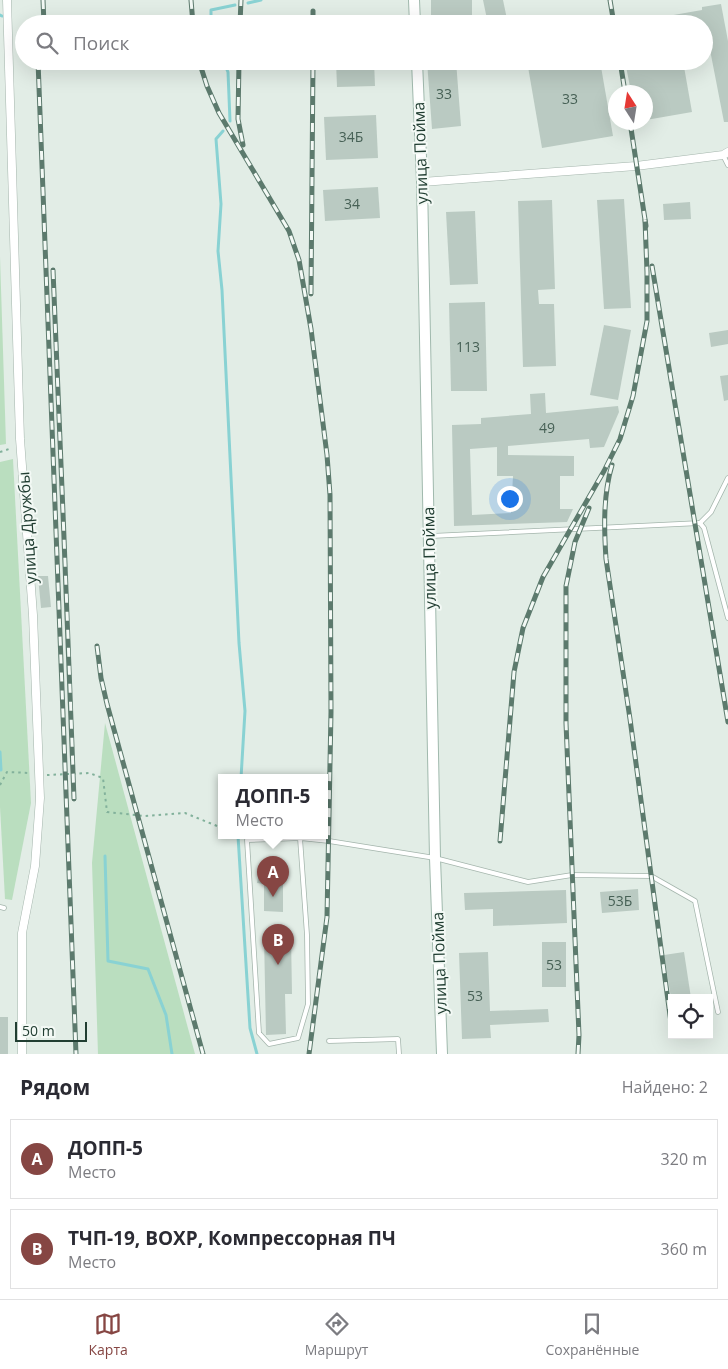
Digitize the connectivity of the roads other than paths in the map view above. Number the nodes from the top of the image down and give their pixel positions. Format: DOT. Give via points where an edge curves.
graph roads {
  1 [pos="7,0"];
  2 [pos="414,0"];
  3 [pos="415,15"];
  4 [pos="417,70"];
  5 [pos="725,154"];
  6 [pos="728,165"];
  7 [pos="422,182"];
  8 [pos="728,478"];
  9 [pos="700,523"];
  10 [pos="429,536"];
  11 [pos="728,618"];
  12 [pos="274,839"];
  13 [pos="300,839"];
  14 [pos="307,839"];
  15 [pos="435,858"];
  16 [pos="718,1012"];
  17 [pos="329,1041"];
  18 [pos="22,1054"];
  19 [pos="398,1054"];
  20 [pos="442,1054"];
  1 -- 18 [label="street, улица Дружбы" via="20,439 33,615 40,798 35,866 22,933"];
  2 -- 3 [label="main road"];
  4 -- 7 [label="main road, улица Пойма"];
  5 -- 6 [label="lane"];
  5 -- 7 [label="street" via="636,166"];
  7 -- 10 [label="main road, улица Пойма"];
  8 -- 9 [label="lane" via="711,512"];
  9 -- 10 [label="lane"];
  9 -- 11 [label="lane"];
  10 -- 15 [label="main road, улица Пойма"];
  12 -- 13 [label="lane" via="247,840 259,1033 269,1044 298,1038 308,1004"];
  14 -- 15 [label="lane"];
  15 -- 16 [label="lane" via="528,882 572,876 651,876 695,901"];
  15 -- 20 [label="main road, улица Пойма"];
  17 -- 19 [label="lane" via="398,1039"];
}
